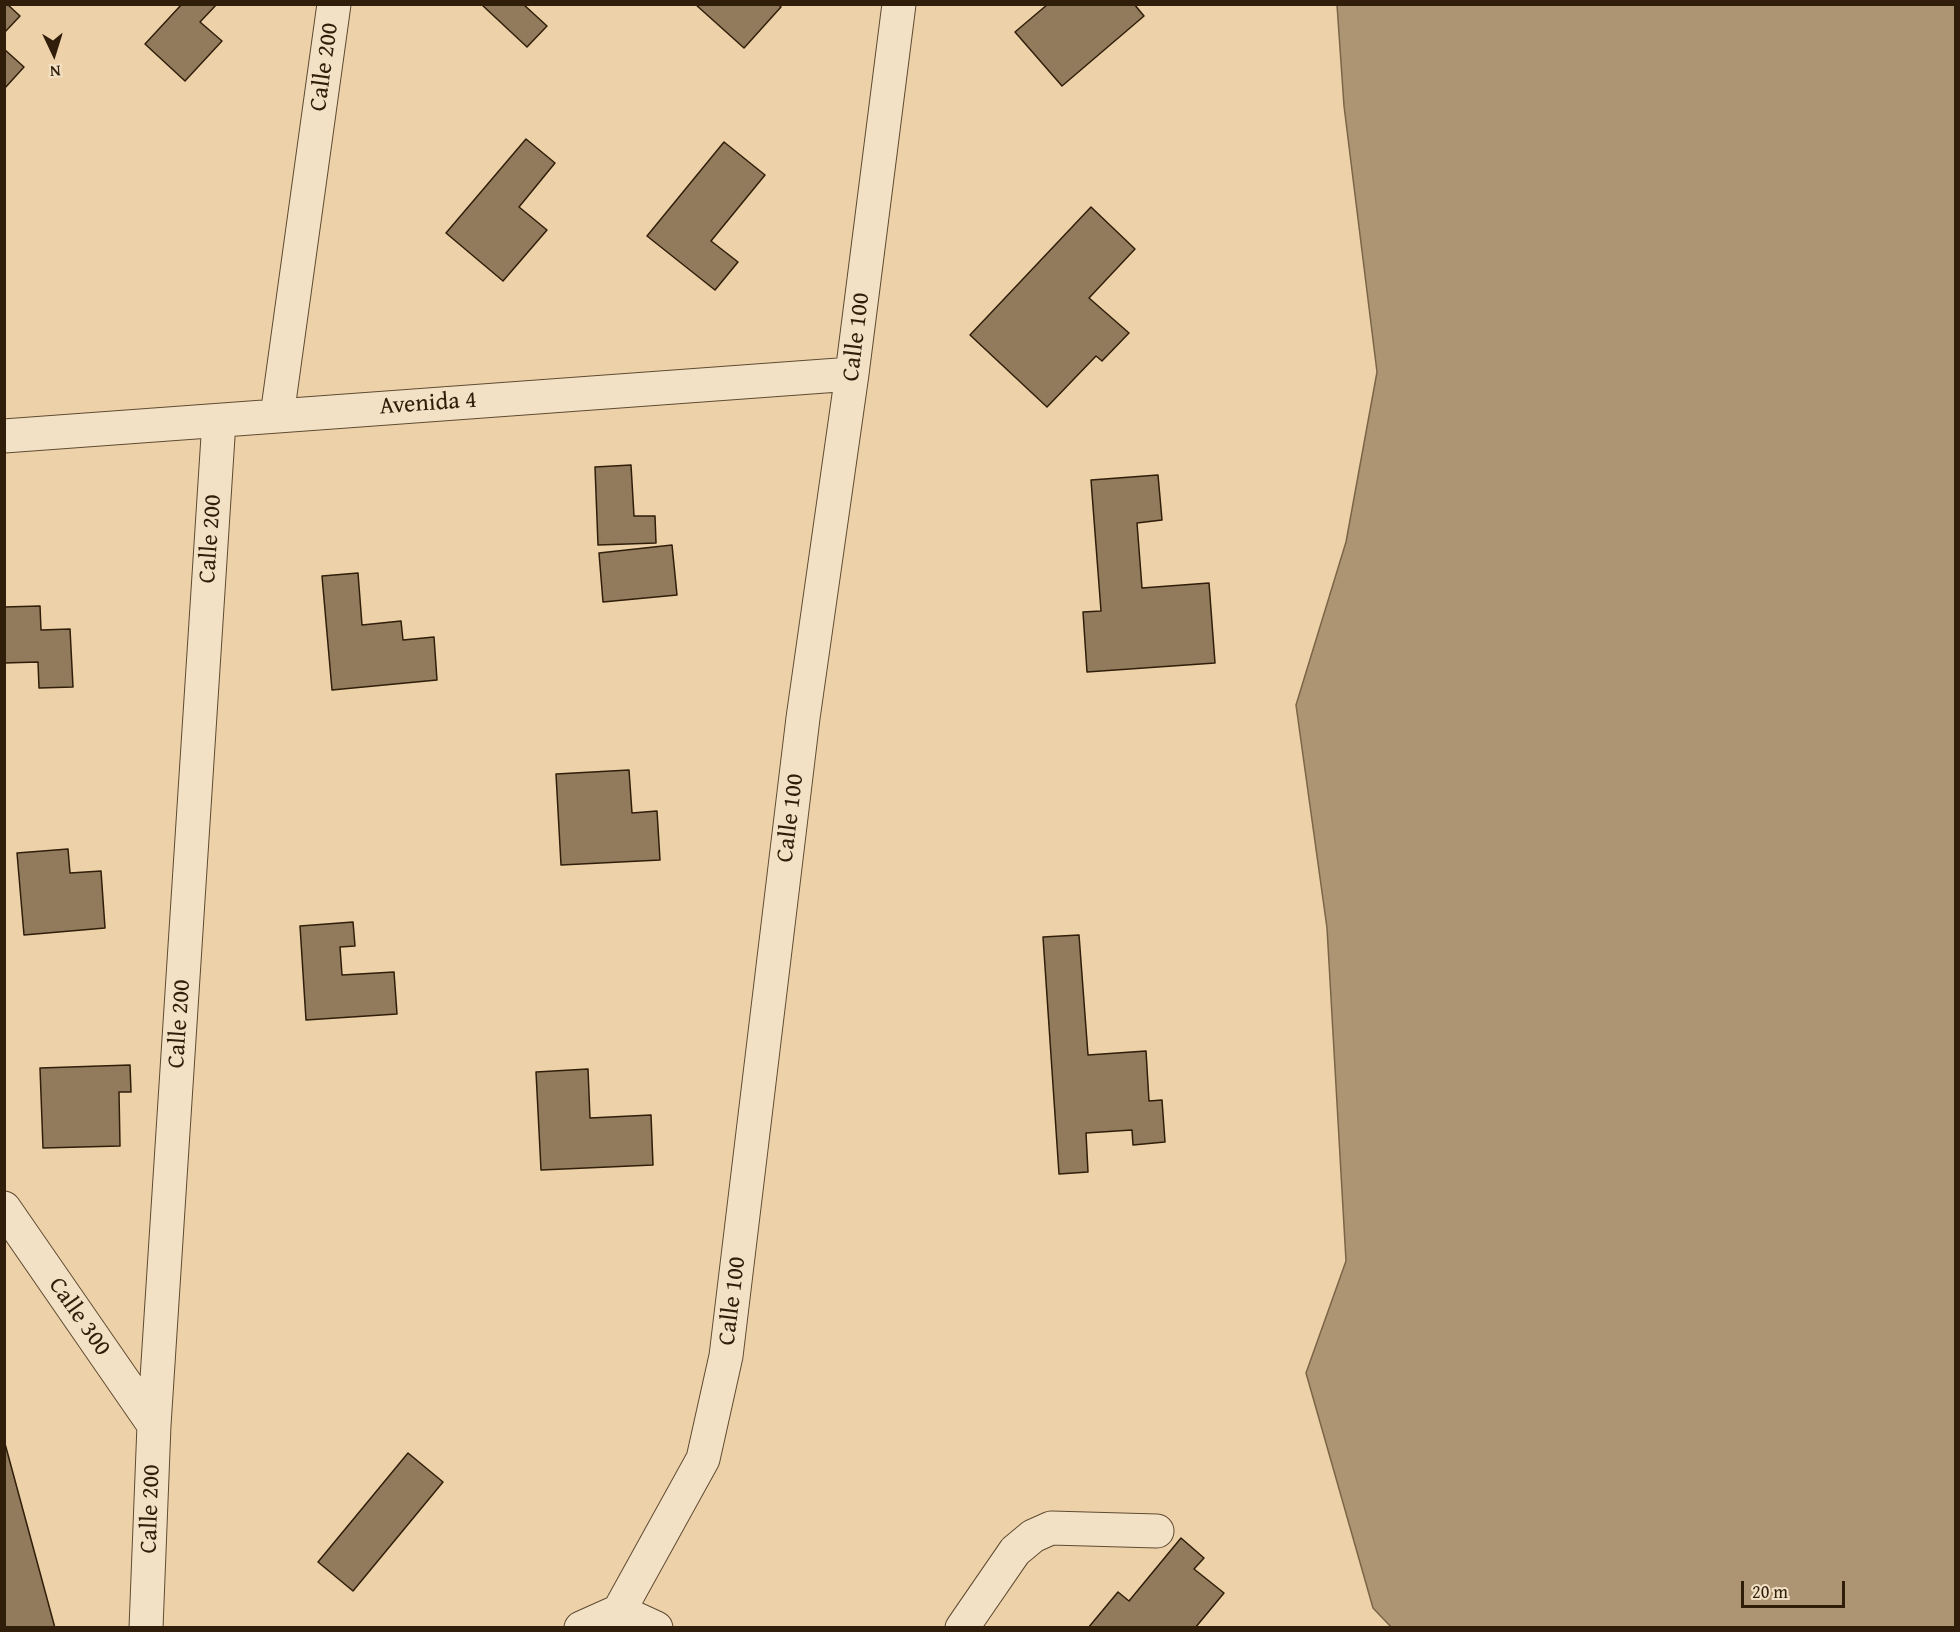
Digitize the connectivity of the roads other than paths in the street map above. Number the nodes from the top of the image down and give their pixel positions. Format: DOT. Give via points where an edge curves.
graph roads {
  1 [pos="334,4"];
  2 [pos="899,4"];
  3 [pos="852,374"];
  4 [pos="277,416"];
  5 [pos="219,421"];
  6 [pos="4,436"];
  7 [pos="4,1208"];
  8 [pos="154,1425"];
  9 [pos="1157,1531"];
  10 [pos="619,1611"];
  11 [pos="146,1628"];
  12 [pos="581,1628"];
  13 [pos="656,1628"];
  14 [pos="962,1628"];
  1 -- 4 [label="street, Calle 200"];
  2 -- 3 [label="street, Calle 100"];
  3 -- 4 [label="street, Avenida 4"];
  3 -- 10 [label="street, Calle 100" via="803,718 726,1356 703,1459"];
  4 -- 5 [label="street, Avenida 4"];
  5 -- 6 [label="street, Avenida 4"];
  5 -- 8 [label="street, Calle 200"];
  7 -- 8 [label="street, Calle 300"];
  8 -- 11 [label="street, Calle 200"];
  9 -- 14 [label="street" via="1051,1528 1033,1536 1015,1551"];
  10 -- 12 [label="street"];
  10 -- 13 [label="street"];
}
